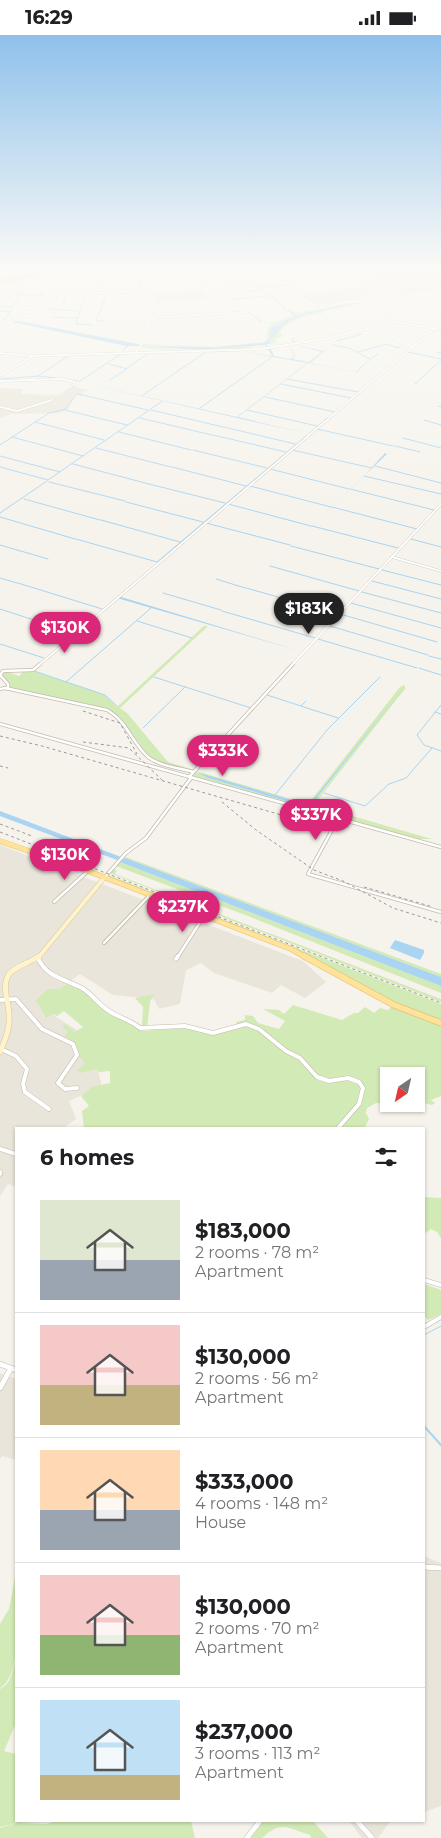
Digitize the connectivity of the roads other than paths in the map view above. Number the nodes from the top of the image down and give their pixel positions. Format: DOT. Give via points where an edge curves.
graph roads {
  1 [pos="1,353"];
  2 [pos="129,353"];
  3 [pos="406,353"];
  4 [pos="31,356"];
  5 [pos="0,376"];
  6 [pos="0,381"];
  7 [pos="71,387"];
  8 [pos="52,401"];
  9 [pos="0,407"];
  10 [pos="441,504"];
  11 [pos="392,557"];
  12 [pos="441,571"];
  13 [pos="0,689"];
  14 [pos="8,689"];
  15 [pos="0,724"];
  16 [pos="193,772"];
  17 [pos="190,777"];
  18 [pos="338,819"];
  19 [pos="0,841"];
  20 [pos="441,847"];
  21 [pos="88,871"];
  22 [pos="104,878"];
  23 [pos="149,896"];
  24 [pos="54,903"];
  25 [pos="441,912"];
  26 [pos="204,916"];
  27 [pos="104,943"];
  28 [pos="38,958"];
  29 [pos="176,959"];
  30 [pos="2,999"];
  31 [pos="441,1023"];
  32 [pos="1,1050"];
  33 [pos="76,1088"];
  34 [pos="49,1109"];
  35 [pos="339,1127"];
  36 [pos="0,1149"];
  37 [pos="15,1154"];
  38 [pos="425,1280"];
  39 [pos="441,1285"];
  40 [pos="441,1317"];
  41 [pos="425,1326"];
  42 [pos="0,1364"];
  43 [pos="11,1368"];
  44 [pos="15,1370"];
  45 [pos="0,1388"];
  46 [pos="425,1567"];
  47 [pos="441,1568"];
  48 [pos="259,1822"];
  49 [pos="358,1822"];
  50 [pos="247,1838"];
  51 [pos="372,1838"];
  1 -- 4 [label="street"];
  2 -- 4 [label="street"];
  3 -- 14 [label="street" via="33,670 3,671 0,675"];
  4 -- 5 [label="street"];
  6 -- 7 [label="street" via="64,379 75,382"];
  8 -- 9 [label="street" via="17,411"];
  10 -- 11 [label="street"];
  11 -- 12 [label="street"];
  11 -- 16 [label="street"];
  13 -- 14 [label="street"];
  14 -- 16 [label="street" via="106,709 119,717 148,757 157,763"];
  15 -- 17 [label="street"];
  16 -- 17 [label="street"];
  17 -- 18 [label="street"];
  17 -- 22 [label="street" via="146,838"];
  18 -- 20 [label="street"];
  18 -- 25 [label="street" via="308,874"];
  19 -- 21 [label="main road"];
  21 -- 22 [label="main road"];
  21 -- 24 [label="street"];
  22 -- 23 [label="main road"];
  22 -- 28 [label="street"];
  23 -- 26 [label="main road"];
  23 -- 27 [label="street"];
  26 -- 29 [label="street"];
  26 -- 31 [label="main road" via="304,955 394,1005"];
  28 -- 30 [label="street" via="22,963 8,974 0,989"];
  28 -- 35 [label="street" via="48,973 83,989 110,1012 129,1019 140,1028 185,1026 213,1033 240,1024 251,1025 300,1058 317,1077 329,1081 348,1078 359,1082 363,1088 359,1104"];
  30 -- 32 [label="street" via="10,1008 11,1022"];
  30 -- 33 [label="street" via="25,1004 30,1016 43,1030 75,1046 76,1056 58,1083 65,1089"];
  32 -- 34 [label="street" via="24,1062 27,1069 23,1084 25,1092"];
  36 -- 37 [label="street"];
  38 -- 39 [label="street"];
  40 -- 41 [label="street"];
  42 -- 43 [label="street"];
  43 -- 44 [label="street"];
  43 -- 45 [label="street"];
  46 -- 47 [label="street"];
  48 -- 50 [label="street"];
  49 -- 51 [label="street"];
}
